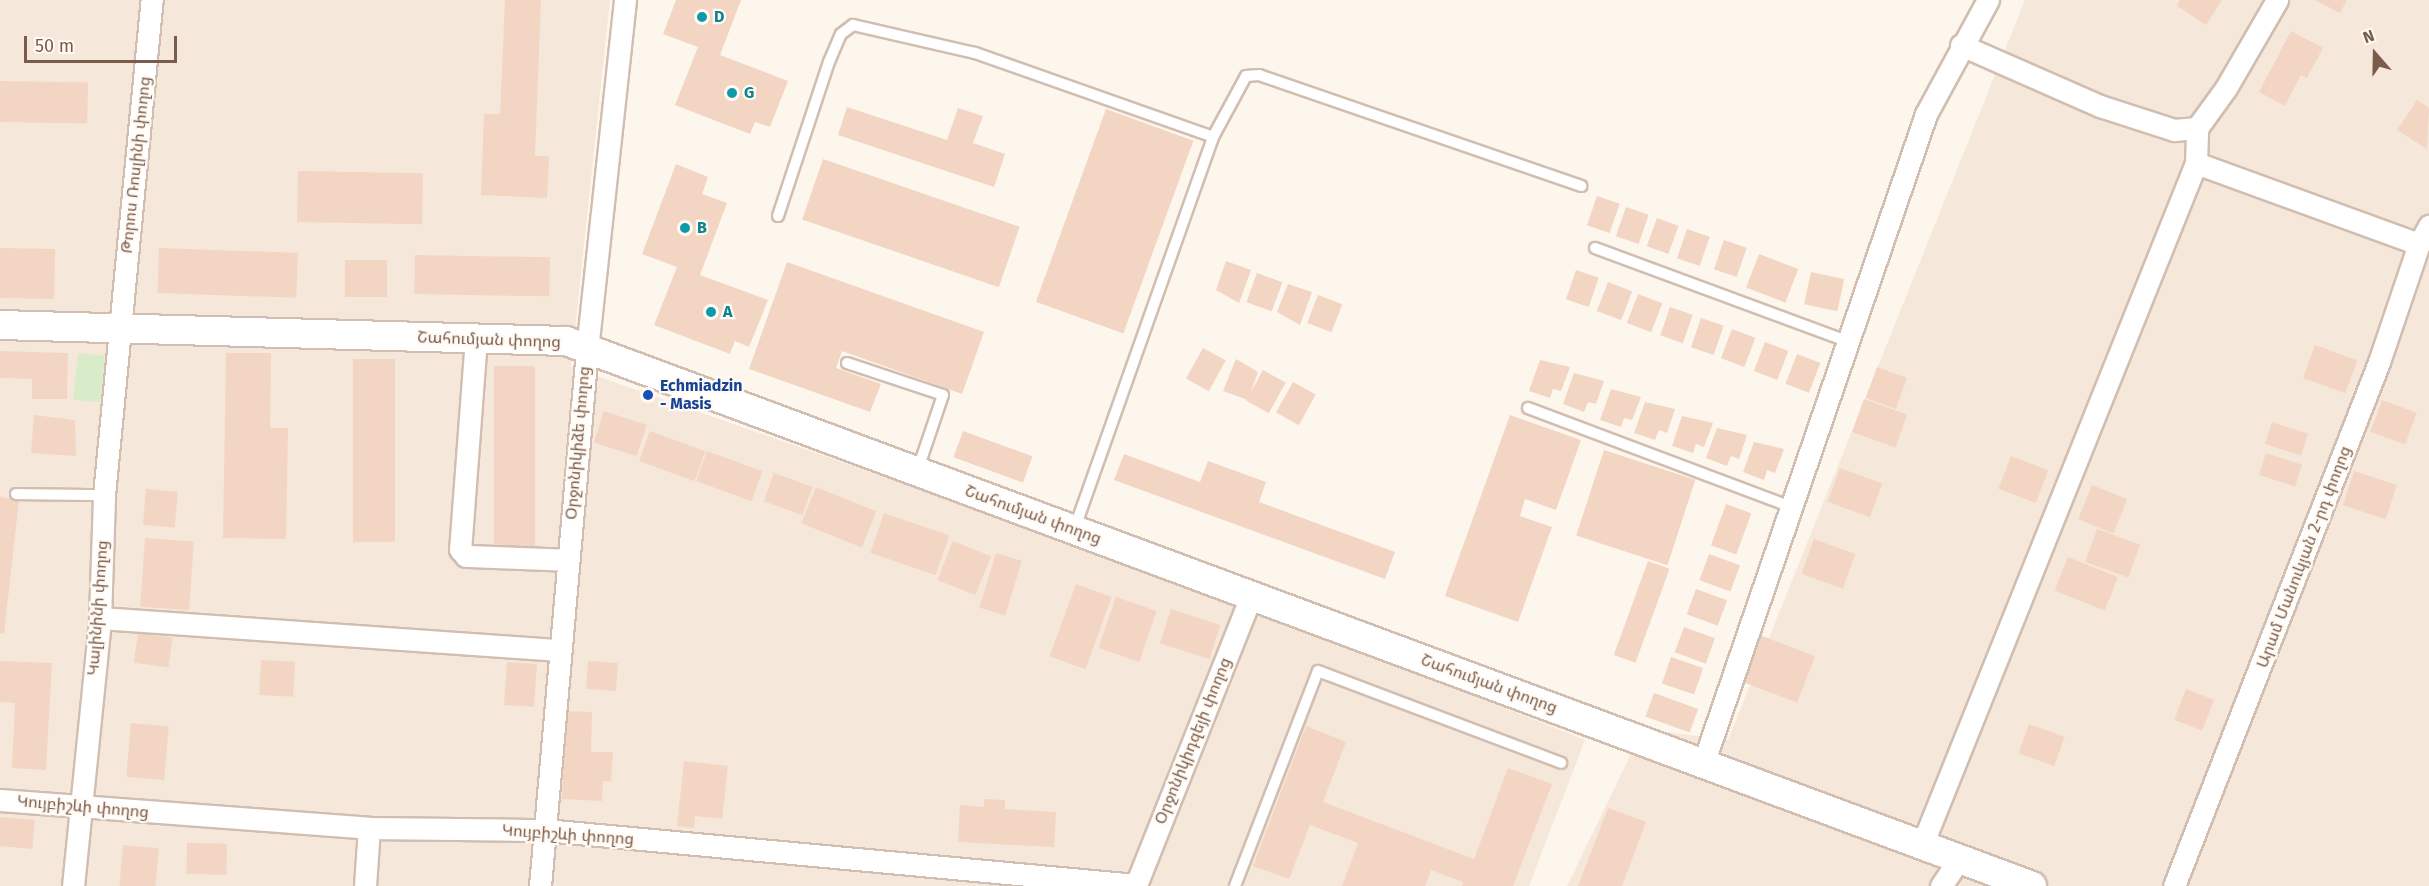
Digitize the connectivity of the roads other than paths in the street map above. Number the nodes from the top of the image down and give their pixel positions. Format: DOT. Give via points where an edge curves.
graph roads {
  1 [pos="152,0"];
  2 [pos="625,0"];
  3 [pos="1988,0"];
  4 [pos="2277,0"];
  5 [pos="1961,45"];
  6 [pos="2197,128"];
  7 [pos="1213,137"];
  8 [pos="2196,163"];
  9 [pos="1581,186"];
  10 [pos="778,216"];
  11 [pos="2424,235"];
  12 [pos="1595,248"];
  13 [pos="0,325"];
  14 [pos="120,330"];
  15 [pos="476,338"];
  16 [pos="1847,341"];
  17 [pos="586,350"];
  18 [pos="847,363"];
  19 [pos="1528,408"];
  20 [pos="917,472"];
  21 [pos="16,494"];
  22 [pos="104,495"];
  23 [pos="1791,507"];
  24 [pos="1074,531"];
  25 [pos="568,560"];
  26 [pos="1251,596"];
  27 [pos="99,618"];
  28 [pos="560,650"];
  29 [pos="1561,763"];
  30 [pos="1703,764"];
  31 [pos="0,800"];
  32 [pos="80,808"];
  33 [pos="369,828"];
  34 [pos="546,830"];
  35 [pos="1922,845"];
  36 [pos="1959,859"];
  37 [pos="1136,885"];
  38 [pos="73,886"];
  39 [pos="366,886"];
  40 [pos="540,886"];
  41 [pos="1235,886"];
  42 [pos="1941,886"];
  43 [pos="2032,886"];
  44 [pos="2174,886"];
  1 -- 14 [label="street, Թորոս Ռոսլինի փողոց"];
  2 -- 17 [label="street, Օրջոնիկիձե փողոց"];
  3 -- 5 [label="street"];
  4 -- 6 [label="street" via="2226,88"];
  5 -- 6 [label="street" via="2100,106 2174,130"];
  5 -- 16 [label="street" via="1926,114"];
  6 -- 8 [label="street"];
  7 -- 9 [label="lane" via="1240,82 1246,76 1259,75"];
  7 -- 10 [label="lane" via="975,53 853,25 841,34 829,62"];
  7 -- 24 [label="lane"];
  8 -- 11 [label="street"];
  8 -- 35 [label="street"];
  11 -- 44 [label="street, Արամ Մանուկյան 2-րդ փողոց" via="2371,383"];
  12 -- 16 [label="lane"];
  13 -- 14 [label="main road, Շահումյան փողոց"];
  14 -- 15 [label="main road, Շահումյան փողոց"];
  14 -- 22 [label="street, Կալինինի փողոց"];
  15 -- 17 [label="main road, Շահումյան փողոց" via="566,341"];
  15 -- 25 [label="street" via="460,549 466,556"];
  16 -- 23 [label="street"];
  17 -- 20 [label="main road, Շահումյան փողոց"];
  17 -- 25 [label="street, Օրջոնիկիձե փողոց"];
  18 -- 20 [label="lane" via="943,395"];
  19 -- 23 [label="lane"];
  20 -- 24 [label="main road, Շահումյան փողոց"];
  21 -- 22 [label="lane"];
  22 -- 27 [label="street, Կալինինի փողոց"];
  23 -- 30 [label="street"];
  24 -- 26 [label="main road, Շահումյան փողոց"];
  25 -- 28 [label="street, Օրջոնիկիձե փողոց"];
  26 -- 30 [label="main road, Շահումյան փողոց"];
  26 -- 37 [label="street, Օրջոնիկիդզեյի փողոց"];
  27 -- 28 [label="street"];
  27 -- 32 [label="street, Կալինինի փողոց"];
  28 -- 34 [label="street, Օրջոնիկիձե փողոց"];
  29 -- 41 [label="lane" via="1318,671"];
  30 -- 35 [label="main road, Շահումյան փողոց"];
  31 -- 32 [label="street, Կույբիշևի փողոց"];
  32 -- 33 [label="street, Կույբիշևի փողոց"];
  32 -- 38 [label="street, Կալինինի փողոց"];
  33 -- 34 [label="street, Կույբիշևի փողոց"];
  33 -- 39 [label="street"];
  34 -- 37 [label="street, Կույբիշևի փողոց"];
  34 -- 40 [label="street, Օրջոնիկիձե փողոց"];
  35 -- 36 [label="main road, Շահումյան փողոց"];
  36 -- 42 [label="street"];
  36 -- 43 [label="main road, Շահումյան փողոց"];
}
